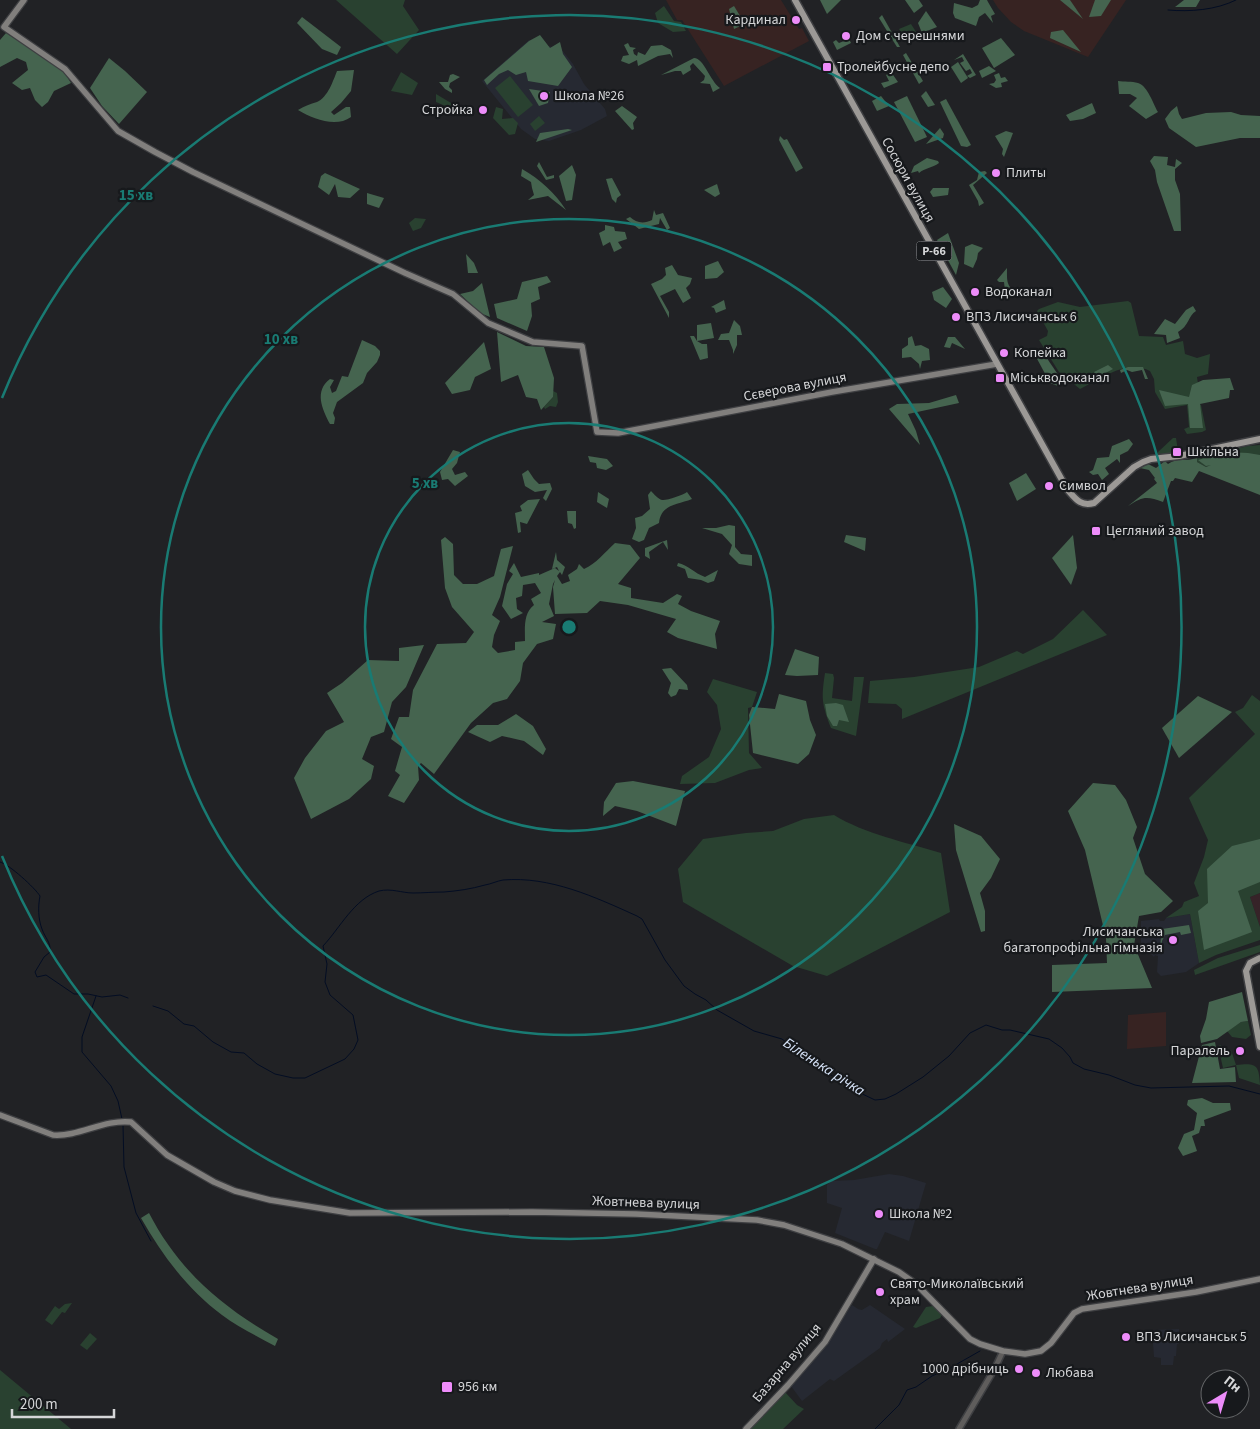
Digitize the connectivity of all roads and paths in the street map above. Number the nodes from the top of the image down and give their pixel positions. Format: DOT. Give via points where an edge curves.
graph roads {
  1 [pos="24,0"];
  2 [pos="795,0"];
  3 [pos="997,364"];
  4 [pos="1260,439"];
  5 [pos="1260,958"];
  6 [pos="1260,1048"];
  7 [pos="0,1115"];
  8 [pos="874,1259"];
  9 [pos="1260,1279"];
  10 [pos="1003,1350"];
  11 [pos="746,1429"];
  12 [pos="959,1429"];
  1 -- 3 [label="main road, Сєверова вулиця" via="4,27 65,68 118,131 194,172 452,294 488,323 533,342 582,346 597,432 618,433"];
  2 -- 3 [label="main road, Сосюри вулиця / Р-66"];
  3 -- 4 [label="main road, Сосюри вулиця / Р-66" via="1067,489 1076,500 1088,504 1094,503 1134,467 1151,459"];
  5 -- 6 [label="main road" via="1250,963 1246,971"];
  7 -- 8 [label="main road, Жовтнева вулиця" via="58,1136 122,1122 134,1124 167,1155 214,1182 270,1200 350,1213 578,1213 756,1220 814,1234"];
  8 -- 10 [label="main road, Жовтнева вулиця" via="912,1281 970,1339"];
  8 -- 11 [label="main road, Базарна вулиця" via="824,1342"];
  9 -- 10 [label="main road, Жовтнева вулиця" via="1082,1309 1074,1313 1041,1351 1025,1354"];
  10 -- 12 [label="street"];
}
